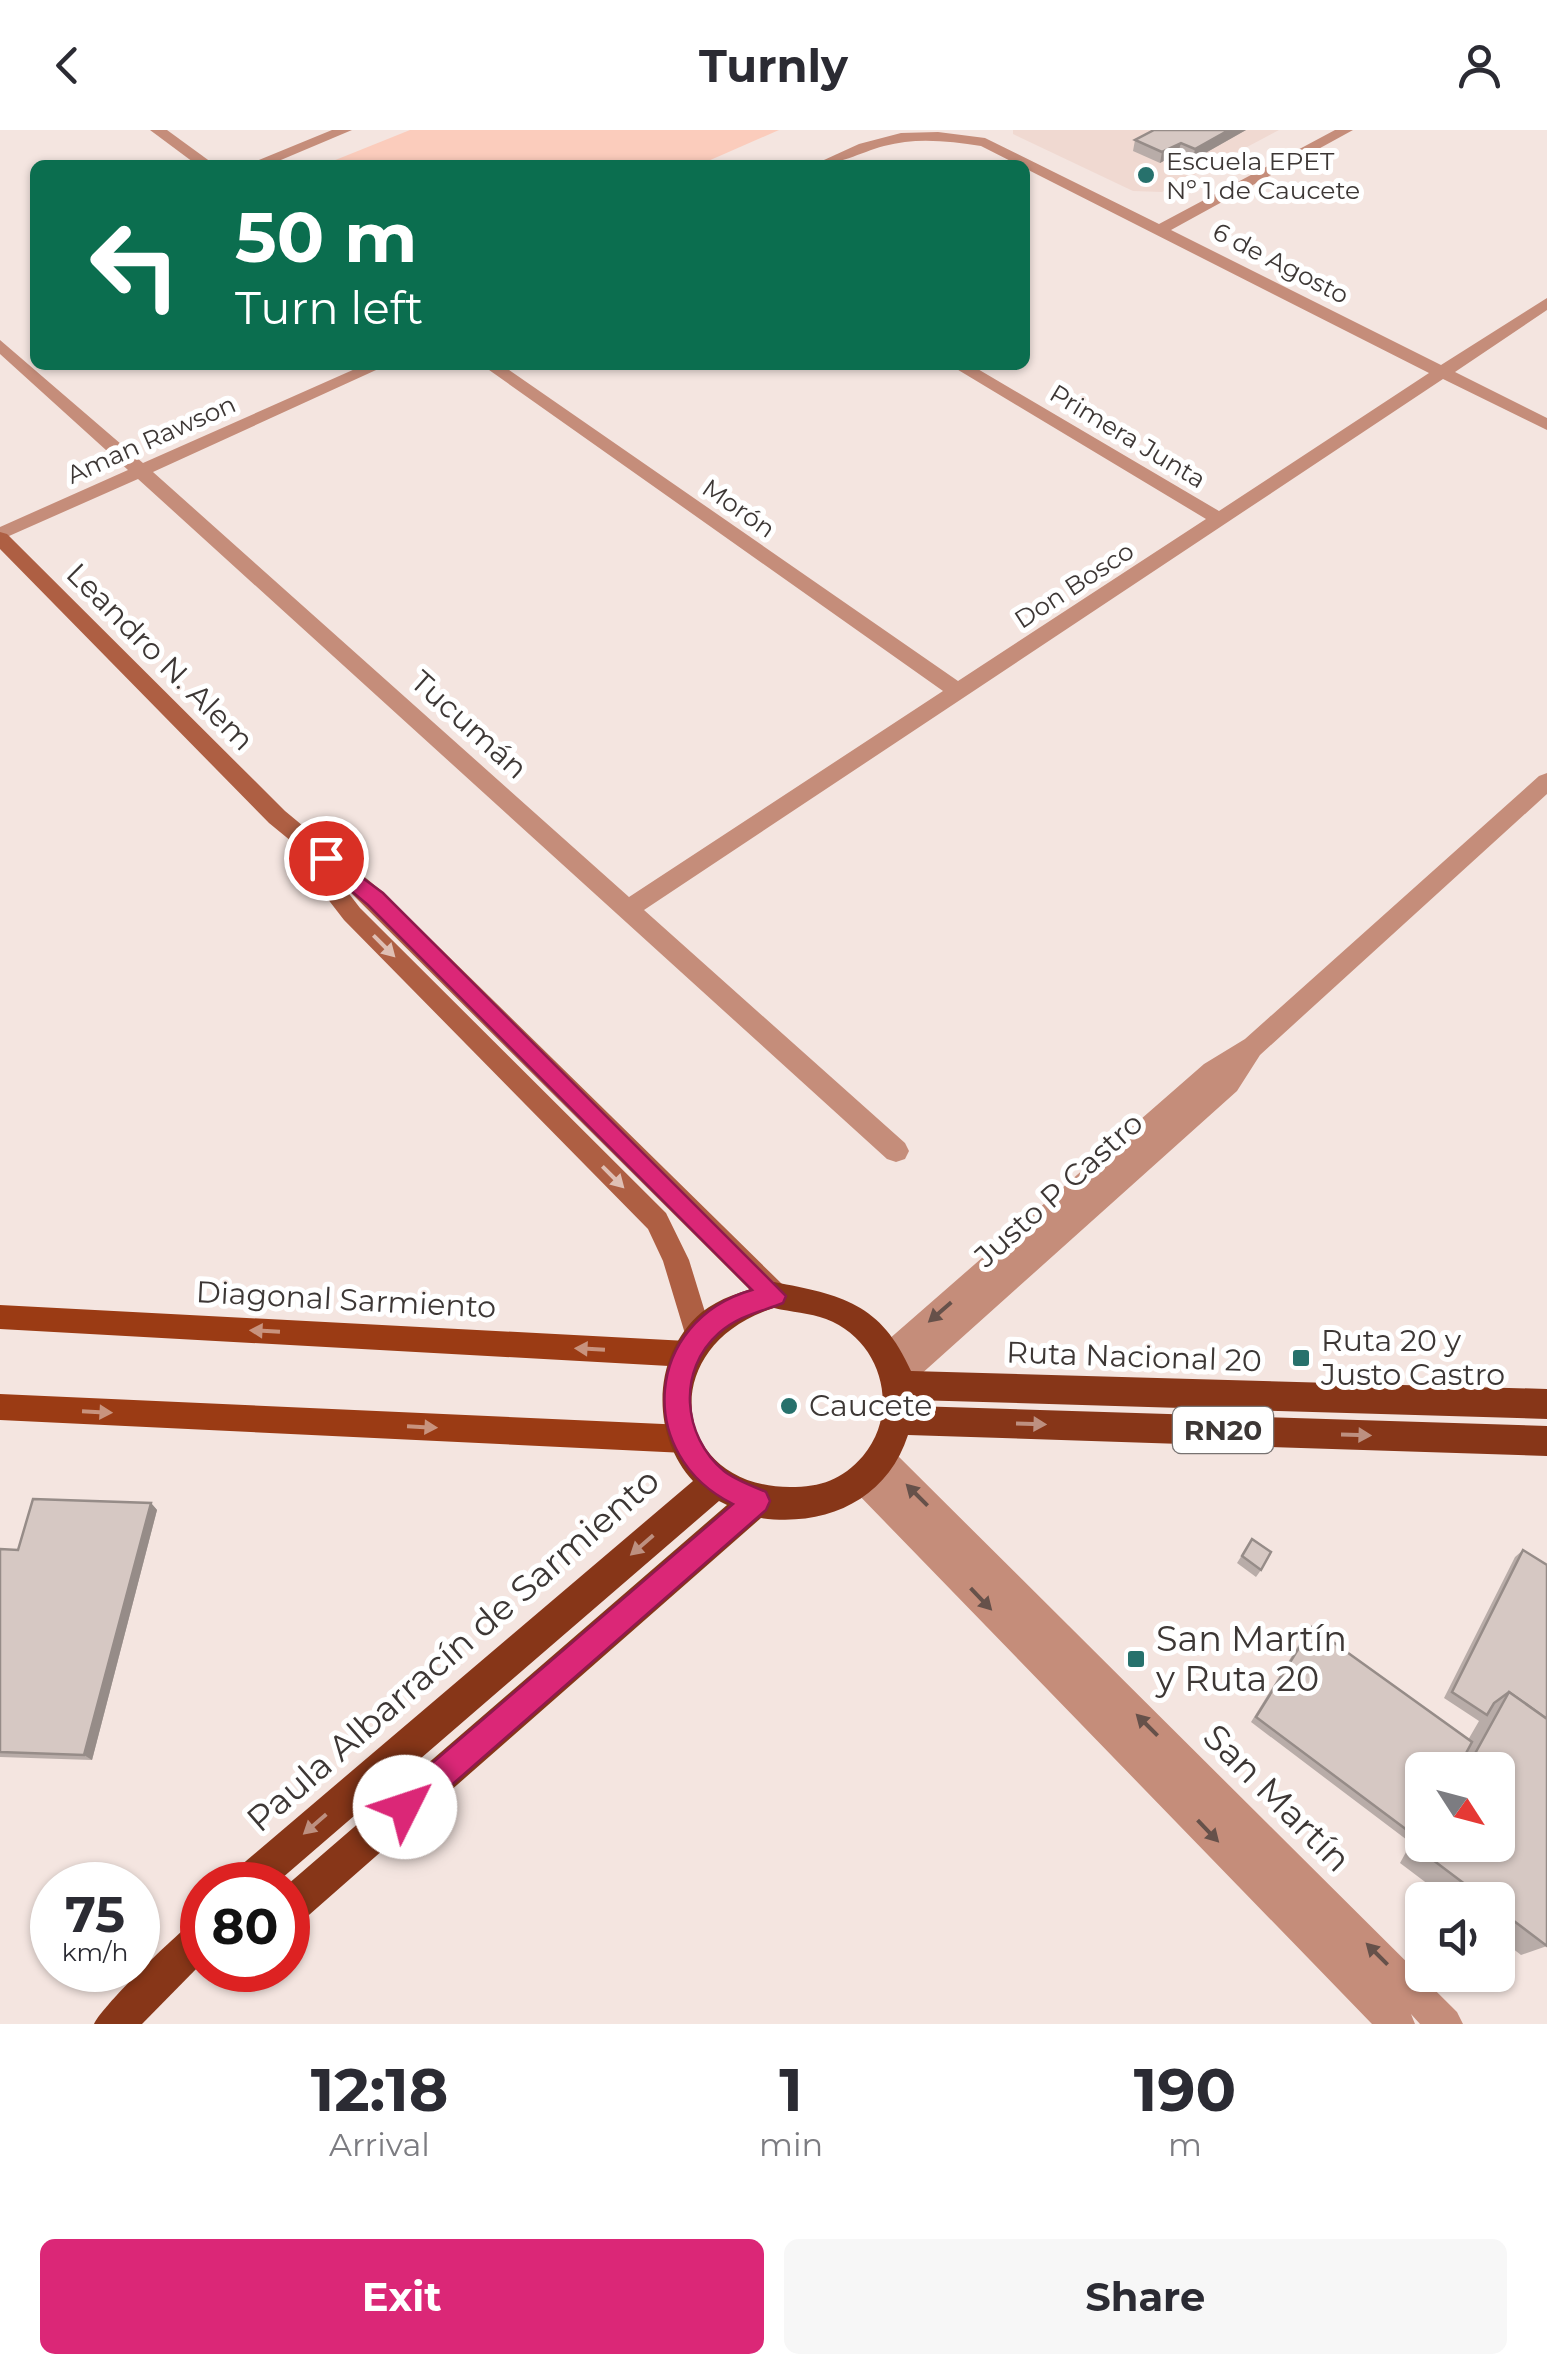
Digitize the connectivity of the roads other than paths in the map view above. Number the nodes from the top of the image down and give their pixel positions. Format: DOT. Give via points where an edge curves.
graph roads {
  1 [pos="157,130"];
  2 [pos="346,130"];
  3 [pos="1346,130"];
  4 [pos="935,131"];
  5 [pos="200,160"];
  6 [pos="269,160"];
  7 [pos="833,160"];
  8 [pos="1021,160"];
  9 [pos="1030,165"];
  10 [pos="1159,230"];
  11 [pos="1547,303"];
  12 [pos="0,345"];
  13 [pos="367,370"];
  14 [pos="499,370"];
  15 [pos="967,370"];
  16 [pos="1442,372"];
  17 [pos="1547,426"];
  18 [pos="141,472"];
  19 [pos="1219,519"];
  20 [pos="0,536"];
  21 [pos="957,692"];
  22 [pos="1547,782"];
  23 [pos="277,817"];
  24 [pos="628,908"];
  25 [pos="896,1150"];
  26 [pos="774,1296"];
  27 [pos="0,1317"];
  28 [pos="693,1346"];
  29 [pos="896,1372"];
  30 [pos="1547,1404"];
  31 [pos="0,1407"];
  32 [pos="899,1420"];
  33 [pos="685,1440"];
  34 [pos="1547,1441"];
  35 [pos="873,1470"];
  36 [pos="716,1482"];
  37 [pos="756,1501"];
  38 [pos="273,1862"];
  39 [pos="310,1890"];
  40 [pos="180,1961"];
  41 [pos="180,1970"];
  42 [pos="165,1978"];
  43 [pos="113,2024"];
  44 [pos="1397,2024"];
  45 [pos="1445,2024"];
  1 -- 5 [label="street"];
  2 -- 6 [label="street"];
  3 -- 10 [label="street"];
  4 -- 7 [label="street" via="882,138"];
  4 -- 8 [label="street, 6 de Agosto" via="985,142"];
  9 -- 10 [label="street, 6 de Agosto"];
  10 -- 16 [label="street, 6 de Agosto"];
  11 -- 16 [label="street, Don Bosco"];
  12 -- 18 [label="street, Tucumán"];
  13 -- 18 [label="street, Aman Rawson"];
  14 -- 21 [label="street, Morón"];
  15 -- 19 [label="street, Primera Junta"];
  16 -- 17 [label="street, 6 de Agosto"];
  16 -- 19 [label="street, Don Bosco"];
  18 -- 20 [label="street, Aman Rawson"];
  18 -- 24 [label="street, Tucumán"];
  19 -- 21 [label="street, Don Bosco"];
  20 -- 23 [label="main road, Leandro N. Alem"];
  21 -- 24 [label="street, Don Bosco"];
  22 -- 29 [label="street, Justo P Castro" via="1254,1046 1228,1084"];
  23 -- 26 [label="main road" via="376,899"];
  23 -- 28 [label="main road, one-way" via="352,914 657,1221 676,1260"];
  24 -- 25 [label="street, Tucumán"];
  26 -- 28 [label="highway" via="739,1306 708,1326"];
  26 -- 29 [label="highway" via="811,1297 845,1309 874,1331"];
  28 -- 27 [label="main road, Diagonal Sarmiento, one-way"];
  28 -- 33 [label="highway" via="676,1388"];
  29 -- 30 [label="highway, Ruta Nacional 20 / RN20"];
  29 -- 32 [label="highway"];
  31 -- 33 [label="main road, one-way"];
  32 -- 34 [label="highway, RN20, one-way"];
  32 -- 35 [label="highway"];
  33 -- 36 [label="highway"];
  35 -- 37 [label="highway" via="823,1502 785,1507"];
  35 -- 44 [label="street, one-way"];
  45 -- 35 [label="street, San Martín, one-way"];
  36 -- 37 [label="highway"];
  36 -- 38 [label="highway, Paula Albarracín de Sarmiento, one-way"];
  37 -- 39 [label="highway"];
  40 -- 42 [label="highway"];
  41 -- 42 [label="highway"];
  42 -- 43 [label="highway"];
}
